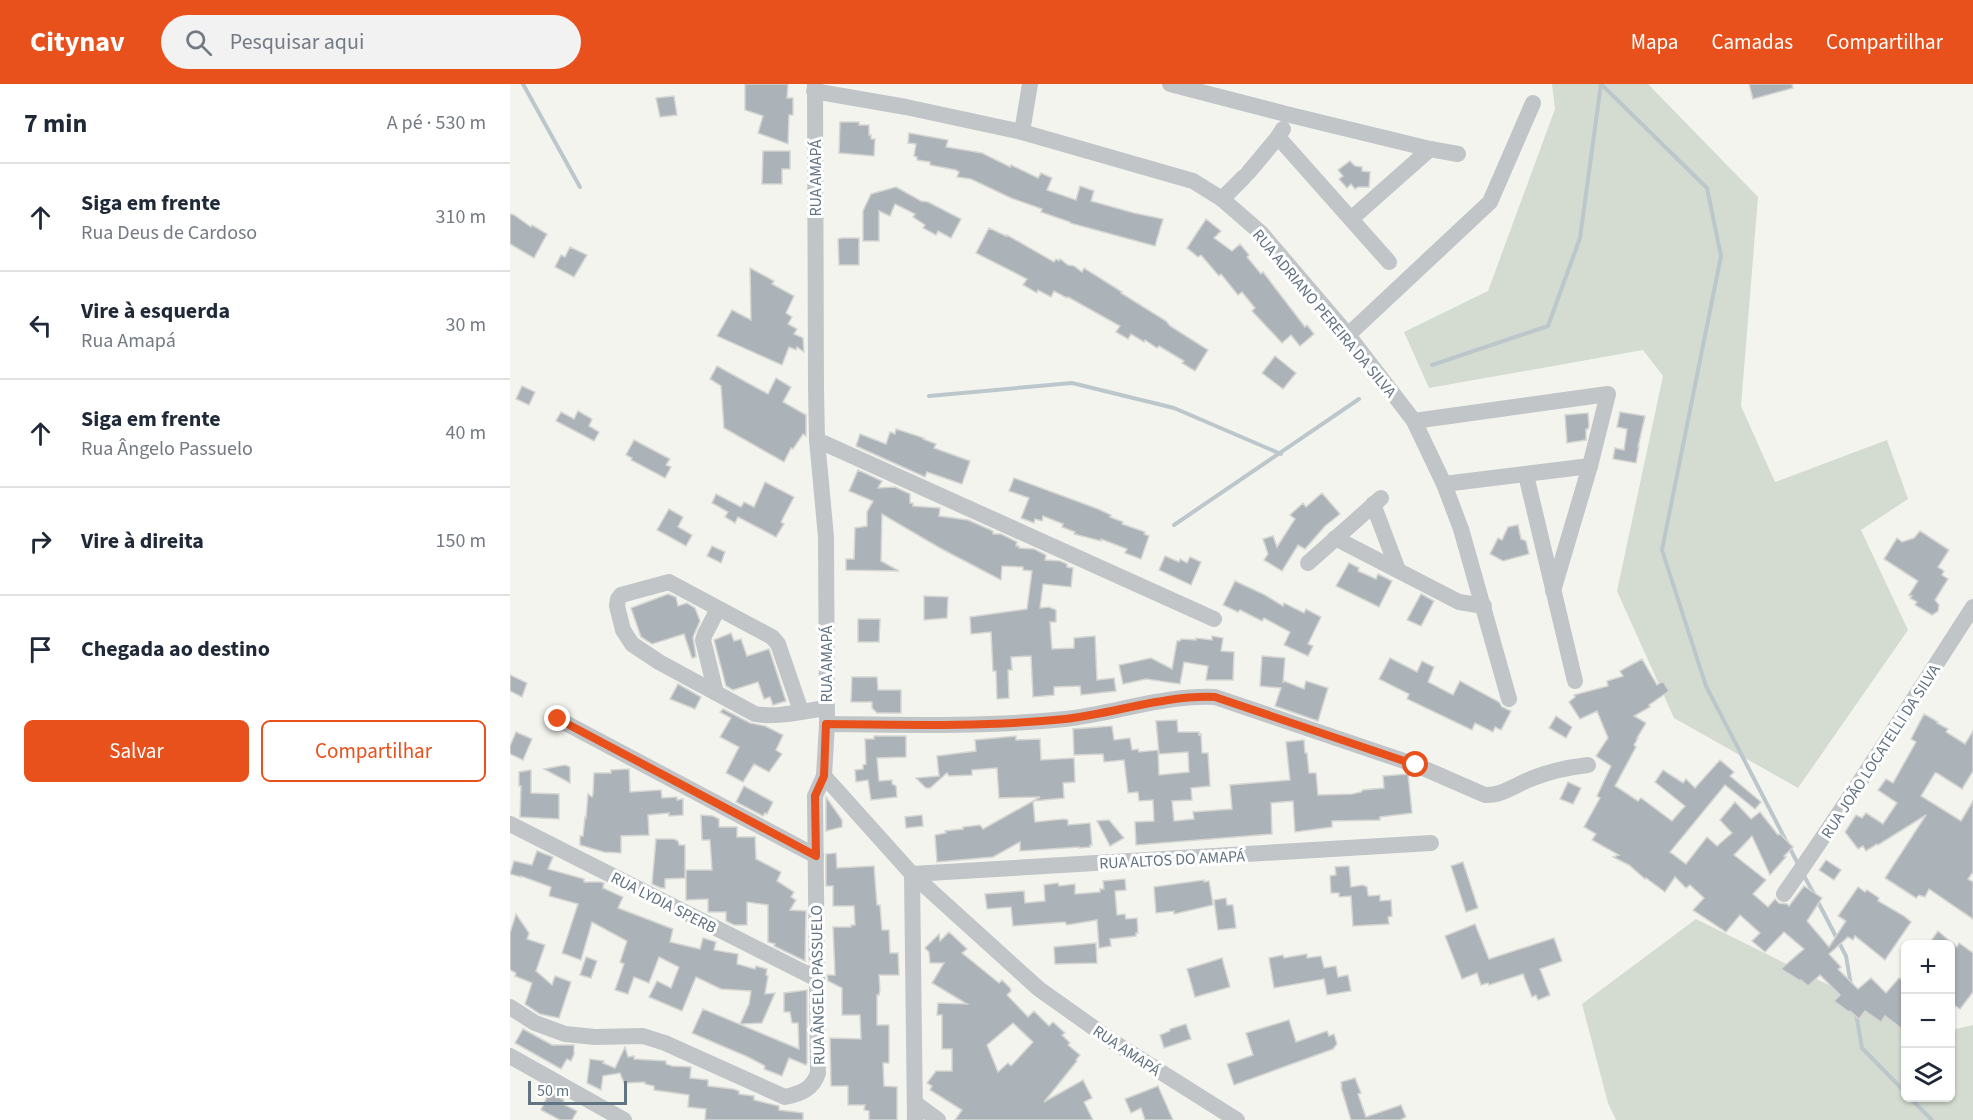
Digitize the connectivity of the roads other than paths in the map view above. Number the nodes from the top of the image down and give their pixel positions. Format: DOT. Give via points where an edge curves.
graph roads {
  1 [pos="1030,84"];
  2 [pos="1170,84"];
  3 [pos="815,88"];
  4 [pos="1533,103"];
  5 [pos="1286,114"];
  6 [pos="1022,132"];
  7 [pos="1278,137"];
  8 [pos="1430,149"];
  9 [pos="1458,154"];
  10 [pos="1222,199"];
  11 [pos="1351,219"];
  12 [pos="1389,262"];
  13 [pos="1348,335"];
  14 [pos="1414,422"];
  15 [pos="817,440"];
  16 [pos="1590,466"];
  17 [pos="1526,475"];
  18 [pos="1444,484"];
  19 [pos="1335,538"];
  20 [pos="1308,563"];
  21 [pos="1398,570"];
  22 [pos="1553,591"];
  23 [pos="1484,606"];
  24 [pos="1973,607"];
  25 [pos="718,609"];
  26 [pos="1214,620"];
  27 [pos="1575,681"];
  28 [pos="717,693"];
  29 [pos="1509,699"];
  30 [pos="801,711"];
  31 [pos="826,716"];
  32 [pos="558,719"];
  33 [pos="1588,765"];
  34 [pos="824,776"];
  35 [pos="510,824"];
  36 [pos="1431,843"];
  37 [pos="816,856"];
  38 [pos="912,874"];
  39 [pos="1784,894"];
  40 [pos="817,979"];
  41 [pos="510,1007"];
  42 [pos="510,1056"];
  43 [pos="915,1112"];
  44 [pos="624,1120"];
  45 [pos="938,1120"];
  46 [pos="1237,1120"];
  1 -- 6 [label="street"];
  2 -- 5 [label="street"];
  3 -- 6 [label="street, RUA ADRIANO PEREIRA DA SILVA"];
  3 -- 15 [label="street, RUA AMAPÁ"];
  4 -- 13 [label="street" via="1490,202"];
  5 -- 7 [label="street"];
  5 -- 8 [label="street"];
  6 -- 10 [label="street, RUA ADRIANO PEREIRA DA SILVA" via="1193,181"];
  7 -- 10 [label="street"];
  7 -- 11 [label="street"];
  8 -- 9 [label="street"];
  8 -- 11 [label="street"];
  10 -- 13 [label="street, RUA ADRIANO PEREIRA DA SILVA" via="1261,233"];
  11 -- 12 [label="street"];
  13 -- 14 [label="street, RUA ADRIANO PEREIRA DA SILVA"];
  14 -- 16 [label="street" via="1608,394"];
  14 -- 18 [label="street, RUA ADRIANO PEREIRA DA SILVA"];
  15 -- 26 [label="street"];
  15 -- 31 [label="street, RUA AMAPÁ" via="826,537"];
  16 -- 17 [label="street"];
  16 -- 22 [label="street"];
  17 -- 18 [label="street"];
  17 -- 22 [label="street"];
  18 -- 23 [label="street, RUA ADRIANO PEREIRA DA SILVA"];
  19 -- 20 [label="street"];
  19 -- 21 [label="street"];
  19 -- 21 [label="street" via="1377,501"];
  21 -- 23 [label="street" via="1459,602"];
  22 -- 27 [label="street"];
  23 -- 29 [label="street, RUA ADRIANO PEREIRA DA SILVA"];
  24 -- 39 [label="street, RUA JOÃO LOCATELLI DA SILVA"];
  25 -- 28 [label="street" via="703,640"];
  25 -- 28 [label="street" via="669,582 621,595 617,606 623,630 632,644"];
  25 -- 30 [label="street" via="776,640"];
  28 -- 30 [label="street" via="755,714"];
  30 -- 31 [label="street"];
  31 -- 33 [label="street" via="961,726 1043,721 1160,700 1215,697 1416,765 1485,795 1501,794 1563,768"];
  31 -- 34 [label="street, RUA AMAPÁ"];
  32 -- 37 [label="street"];
  34 -- 37 [label="street, RUA ÂNGELO PASSUELO" via="815,796"];
  34 -- 38 [label="street, RUA AMAPÁ"];
  35 -- 40 [label="street, RUA LYDIA SPERB"];
  36 -- 38 [label="street, RUA ALTOS DO AMAPÁ"];
  37 -- 40 [label="street, RUA ÂNGELO PASSUELO"];
  38 -- 43 [label="street"];
  38 -- 46 [label="street, RUA AMAPÁ" via="1039,989 1118,1045"];
  40 -- 41 [label="street, RUA ÂNGELO PASSUELO" via="818,1073 807,1090 785,1097 665,1043 642,1036 565,1034 535,1023"];
  42 -- 44 [label="street"];
  43 -- 45 [label="street"];
}
